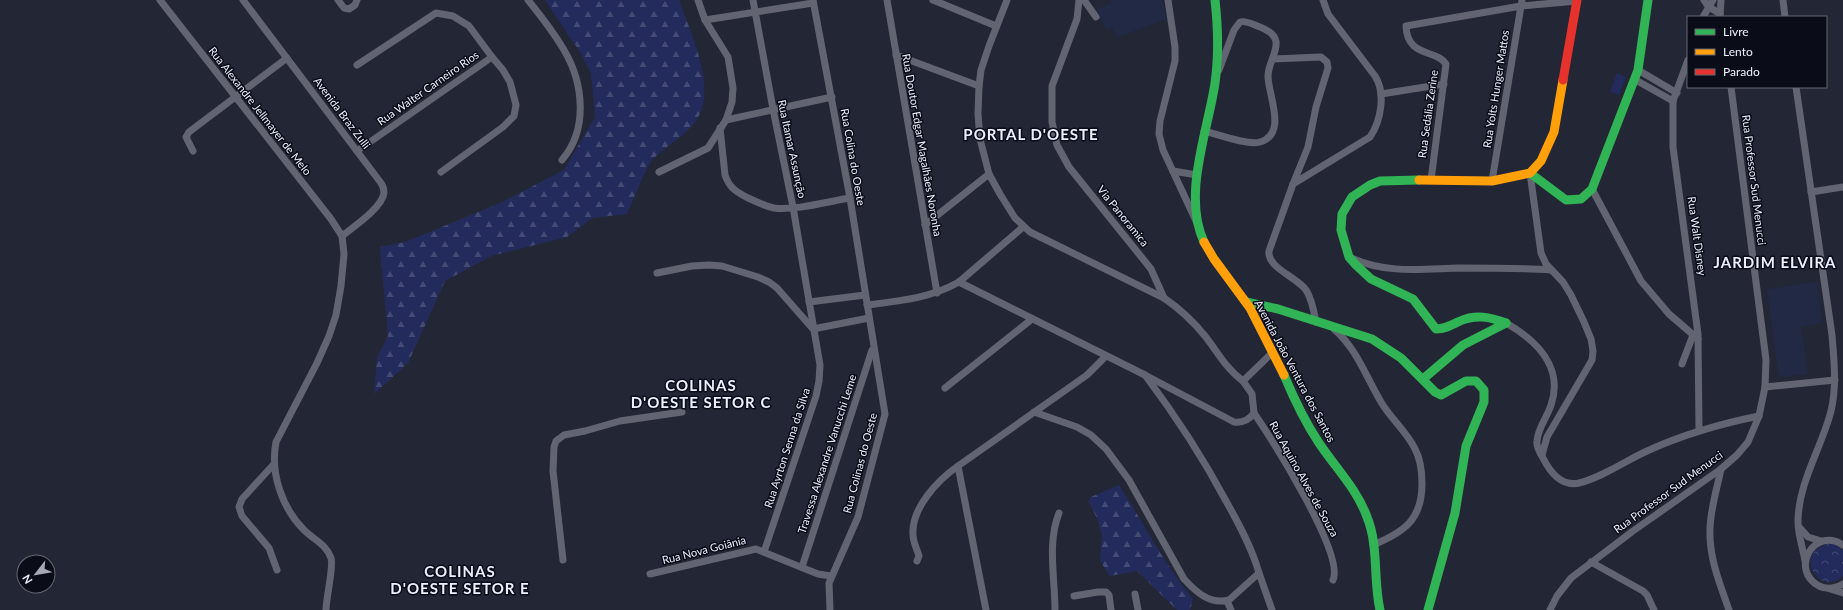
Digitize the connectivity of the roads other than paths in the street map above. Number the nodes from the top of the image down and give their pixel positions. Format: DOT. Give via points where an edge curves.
graph roads {
  1 [pos="160,0"];
  2 [pos="243,0"];
  3 [pos="338,0"];
  4 [pos="357,0"];
  5 [pos="528,0"];
  6 [pos="698,0"];
  7 [pos="753,0"];
  8 [pos="887,0"];
  9 [pos="935,0"];
  10 [pos="1007,0"];
  11 [pos="1079,0"];
  12 [pos="1084,0"];
  13 [pos="1168,0"];
  14 [pos="1214,0"];
  15 [pos="1323,0"];
  16 [pos="1577,0"];
  17 [pos="1648,0"];
  18 [pos="1720,0"];
  19 [pos="1783,0"];
  20 [pos="813,1"];
  21 [pos="1709,2"];
  22 [pos="1521,3"];
  23 [pos="755,12"];
  24 [pos="1720,15"];
  25 [pos="1702,16"];
  26 [pos="1785,16"];
  27 [pos="1096,17"];
  28 [pos="705,20"];
  29 [pos="996,26"];
  30 [pos="896,55"];
  31 [pos="492,57"];
  32 [pos="287,58"];
  33 [pos="1273,59"];
  34 [pos="1687,63"];
  35 [pos="357,65"];
  36 [pos="1638,70"];
  37 [pos="1634,79"];
  38 [pos="1215,82"];
  39 [pos="1444,84"];
  40 [pos="979,86"];
  41 [pos="1731,88"];
  42 [pos="1796,88"];
  43 [pos="1677,92"];
  44 [pos="1382,94"];
  45 [pos="235,97"];
  46 [pos="832,97"];
  47 [pos="1673,101"];
  48 [pos="773,109"];
  49 [pos="726,120"];
  50 [pos="720,128"];
  51 [pos="1204,131"];
  52 [pos="193,151"];
  53 [pos="357,151"];
  54 [pos="562,160"];
  55 [pos="1173,171"];
  56 [pos="441,172"];
  57 [pos="659,172"];
  58 [pos="1530,173"];
  59 [pos="990,174"];
  60 [pos="1197,175"];
  61 [pos="1430,180"];
  62 [pos="1492,181"];
  63 [pos="1293,184"];
  64 [pos="1843,187"];
  65 [pos="1592,189"];
  66 [pos="1811,192"];
  67 [pos="850,198"];
  68 [pos="793,207"];
  69 [pos="925,225"];
  70 [pos="1023,227"];
  71 [pos="1199,227"];
  72 [pos="342,236"];
  73 [pos="1349,257"];
  74 [pos="1551,270"];
  75 [pos="657,273"];
  76 [pos="959,282"];
  77 [pos="937,293"];
  78 [pos="865,295"];
  79 [pos="1164,298"];
  80 [pos="809,302"];
  81 [pos="1246,302"];
  82 [pos="867,305"];
  83 [pos="869,318"];
  84 [pos="1032,319"];
  85 [pos="1316,322"];
  86 [pos="1506,323"];
  87 [pos="1333,328"];
  88 [pos="813,330"];
  89 [pos="1696,337"];
  90 [pos="873,348"];
  91 [pos="1273,352"];
  92 [pos="1106,356"];
  93 [pos="1682,364"];
  94 [pos="1145,375"];
  95 [pos="1423,379"];
  96 [pos="1835,380"];
  97 [pos="1243,381"];
  98 [pos="1765,387"];
  99 [pos="945,388"];
  100 [pos="682,412"];
  101 [pos="1034,412"];
  102 [pos="1254,413"];
  103 [pos="1759,416"];
  104 [pos="1699,430"];
  105 [pos="1542,455"];
  106 [pos="274,464"];
  107 [pos="958,466"];
  108 [pos="1720,470"];
  109 [pos="1059,513"];
  110 [pos="1798,525"];
  111 [pos="1843,538"];
  112 [pos="1834,540"];
  113 [pos="1821,541"];
  114 [pos="1843,544"];
  115 [pos="1374,545"];
  116 [pos="764,552"];
  117 [pos="563,560"];
  118 [pos="917,561"];
  119 [pos="1805,561"];
  120 [pos="1591,562"];
  121 [pos="802,567"];
  122 [pos="277,570"];
  123 [pos="1259,573"];
  124 [pos="650,574"];
  125 [pos="831,576"];
  126 [pos="1333,580"];
  127 [pos="1843,584"];
  128 [pos="1828,588"];
  129 [pos="1843,593"];
  130 [pos="1135,594"];
  131 [pos="1074,596"];
  132 [pos="1227,601"];
  133 [pos="326,610"];
  134 [pos="830,610"];
  135 [pos="986,610"];
  136 [pos="1055,610"];
  137 [pos="1111,610"];
  138 [pos="1138,610"];
  139 [pos="1231,610"];
  140 [pos="1272,610"];
  141 [pos="1380,610"];
  142 [pos="1428,610"];
  143 [pos="1550,610"];
  144 [pos="1654,610"];
  145 [pos="1729,610"];
  1 -- 45 [label="street, Rua Alexandre Jellmayer de Melo"];
  2 -- 32 [label="street, Avenida Braz Zulli"];
  3 -- 4 [label="street" via="344,8 352,8"];
  5 -- 54 [label="street" via="565,51 580,100 581,114 574,144"];
  6 -- 28 [label="street"];
  7 -- 23 [label="street, Rua Itamar Assunção"];
  8 -- 30 [label="street, Rua Doutor Edgar Magalhães Noronha"];
  9 -- 29 [label="street"];
  10 -- 29 [label="street"];
  11 -- 79 [label="street, Via Panoramica" via="1074,31 1052,86 1052,122 1057,145 1069,167 1151,269"];
  12 -- 27 [label="street"];
  13 -- 55 [label="street" via="1175,61 1159,128 1163,150"];
  14 -- 38 [label="street, Avenida João Ventura dos Santos"];
  15 -- 44 [label="street" via="1328,14 1375,76"];
  16 -- 22 [label="street"];
  16 -- 58 [label="street" via="1554,132 1541,161"];
  17 -- 36 [label="street"];
  18 -- 24 [label="street"];
  19 -- 26 [label="street"];
  20 -- 23 [label="street"];
  20 -- 46 [label="street, Rua Colina do Oeste"];
  21 -- 24 [label="street"];
  21 -- 25 [label="street"];
  22 -- 39 [label="street, Rua Sedália Zerine" via="1406,26 1408,38 1416,48 1446,63"];
  22 -- 62 [label="street, Rua Yolts Hunger Mattos"];
  23 -- 28 [label="street"];
  23 -- 48 [label="street, Rua Itamar Assunção"];
  28 -- 49 [label="street" via="728,57 732,73 734,88"];
  29 -- 40 [label="street" via="981,70"];
  30 -- 40 [label="street"];
  30 -- 69 [label="street, Rua Doutor Edgar Magalhães Noronha"];
  31 -- 35 [label="street" via="465,22 453,16 436,13"];
  31 -- 53 [label="street, Rua Walter Carneiro Rios"];
  31 -- 56 [label="street" via="510,82 516,105 514,116 503,128"];
  32 -- 45 [label="street"];
  32 -- 53 [label="street, Avenida Braz Zulli"];
  33 -- 38 [label="street" via="1277,48 1276,41 1268,31 1247,22 1240,22 1234,30"];
  33 -- 51 [label="street" via="1268,76 1275,120 1270,136 1253,143"];
  33 -- 63 [label="street" via="1321,58 1327,62 1328,68 1316,107 1308,147"];
  34 -- 43 [label="street"];
  36 -- 37 [label="street"];
  36 -- 43 [label="street"];
  37 -- 47 [label="street"];
  37 -- 65 [label="street"];
  38 -- 51 [label="street, Avenida João Ventura dos Santos"];
  39 -- 44 [label="street"];
  39 -- 61 [label="street, Rua Sedália Zerine"];
  40 -- 59 [label="street" via="980,139"];
  41 -- 98 [label="street, Rua Professor Sud Menucci" via="1766,360"];
  42 -- 66 [label="street"];
  43 -- 47 [label="street"];
  44 -- 63 [label="street" via="1376,126 1370,137"];
  45 -- 52 [label="street" via="189,132 186,138"];
  45 -- 72 [label="street, Rua Alexandre Jellmayer de Melo"];
  46 -- 48 [label="street"];
  46 -- 67 [label="street, Rua Colina do Oeste"];
  47 -- 89 [label="street, Rua Walt Disney" via="1673,146"];
  48 -- 49 [label="street"];
  48 -- 68 [label="street, Rua Itamar Assunção"];
  49 -- 50 [label="street"];
  50 -- 57 [label="street" via="708,148"];
  50 -- 68 [label="street" via="725,175 730,186 740,194 766,206"];
  51 -- 60 [label="street, Avenida João Ventura dos Santos"];
  53 -- 72 [label="street, Avenida Braz Zulli" via="381,184 384,193 376,207"];
  55 -- 60 [label="street"];
  55 -- 71 [label="street"];
  58 -- 62 [label="street"];
  58 -- 65 [label="street" via="1566,200 1581,199"];
  58 -- 74 [label="street" via="1541,253"];
  59 -- 69 [label="street"];
  59 -- 70 [label="street" via="1000,194"];
  60 -- 71 [label="street, Avenida João Ventura dos Santos"];
  61 -- 62 [label="street"];
  61 -- 73 [label="street" via="1380,181 1352,197 1341,220"];
  63 -- 85 [label="street" via="1269,255 1274,265 1306,290"];
  64 -- 66 [label="street"];
  65 -- 89 [label="street" via="1641,281 1661,306"];
  66 -- 96 [label="street" via="1832,335"];
  67 -- 68 [label="street"];
  67 -- 78 [label="street, Rua Colina do Oeste"];
  68 -- 80 [label="street, Rua Itamar Assunção"];
  69 -- 77 [label="street, Rua Doutor Edgar Magalhães Noronha"];
  70 -- 76 [label="street"];
  70 -- 79 [label="street" via="1042,239"];
  71 -- 81 [label="street, Avenida João Ventura dos Santos" via="1207,248"];
  72 -- 106 [label="street" via="344,254 336,315 317,363 276,442"];
  73 -- 74 [label="street" via="1368,265 1389,269"];
  73 -- 86 [label="street" via="1371,279 1413,299 1436,329 1448,328 1477,316"];
  74 -- 105 [label="street" via="1571,295 1591,339 1593,351 1592,360 1548,437"];
  75 -- 88 [label="street" via="709,265 722,266 758,277 777,288"];
  76 -- 77 [label="street"];
  76 -- 84 [label="street"];
  77 -- 82 [label="street"];
  78 -- 80 [label="street"];
  78 -- 82 [label="street, Rua Colina do Oeste"];
  79 -- 97 [label="street, Via Panoramica" via="1188,317 1232,372"];
  80 -- 88 [label="street, Rua Ayrton Senna da Silva"];
  81 -- 85 [label="street" via="1261,304"];
  81 -- 91 [label="street, Avenida João Ventura dos Santos"];
  82 -- 83 [label="street, Rua Colina do Oeste"];
  83 -- 88 [label="street"];
  83 -- 90 [label="street, Rua Colinas do Oeste"];
  84 -- 92 [label="street"];
  84 -- 99 [label="street"];
  85 -- 87 [label="street"];
  86 -- 95 [label="street" via="1463,345"];
  86 -- 105 [label="street" via="1535,342 1551,368 1554,394 1551,407 1538,431 1536,444"];
  87 -- 95 [label="street" via="1378,342"];
  87 -- 115 [label="street" via="1348,344 1382,404 1415,448 1420,461 1422,494 1415,518 1406,528"];
  88 -- 116 [label="street, Rua Ayrton Senna da Silva" via="820,365 816,396"];
  89 -- 93 [label="street"];
  89 -- 104 [label="street, Rua Walt Disney"];
  90 -- 121 [label="street, Travessa Alexandre Vanucchi Leme"];
  90 -- 125 [label="street, Rua Colinas do Oeste" via="884,405 884,423 858,517"];
  91 -- 97 [label="street"];
  91 -- 115 [label="street, Avenida João Ventura dos Santos" via="1307,423 1363,507 1371,525"];
  92 -- 94 [label="street"];
  92 -- 101 [label="street" via="1087,375"];
  94 -- 102 [label="street" via="1234,422 1246,421"];
  94 -- 123 [label="street" via="1191,439 1213,476 1240,526"];
  95 -- 142 [label="street" via="1441,395 1466,381 1473,380 1478,382 1485,394 1466,446 1455,513"];
  96 -- 98 [label="street"];
  96 -- 110 [label="street" via="1831,411 1804,489"];
  97 -- 102 [label="street, Via Panoramica" via="1252,394"];
  98 -- 103 [label="street, Rua Professor Sud Menucci"];
  100 -- 117 [label="street" via="620,421 564,435 556,442 553,471"];
  101 -- 107 [label="street"];
  101 -- 132 [label="street" via="1077,427 1101,444 1129,480 1184,579 1205,598"];
  102 -- 126 [label="street, Rua Aquino Alves de Souza" via="1284,460 1323,532 1335,570"];
  103 -- 104 [label="street"];
  103 -- 108 [label="street, Rua Professor Sud Menucci" via="1748,442 1737,456"];
  104 -- 105 [label="street" via="1646,451 1588,480 1571,484 1556,477"];
  106 -- 122 [label="street" via="242,500 239,507 242,516 269,548"];
  106 -- 133 [label="street" via="279,490 286,505 304,530 328,550 332,560"];
  107 -- 118 [label="street" via="932,489 915,518 913,536 919,556"];
  107 -- 135 [label="street"];
  108 -- 120 [label="street, Rua Professor Sud Menucci"];
  108 -- 145 [label="street" via="1710,542 1715,568"];
  109 -- 136 [label="street" via="1053,549"];
  110 -- 113 [label="street" via="1808,537"];
  110 -- 119 [label="street"];
  111 -- 112 [label="street"];
  112 -- 113 [label="street"];
  112 -- 114 [label="street"];
  113 -- 119 [label="street" via="1811,549"];
  115 -- 141 [label="street, Avenida João Ventura dos Santos" via="1374,582"];
  116 -- 121 [label="street, Rua Nova Goiânia"];
  116 -- 124 [label="street, Rua Nova Goiânia" via="750,549"];
  119 -- 128 [label="street" via="1807,574 1811,579 1821,587"];
  120 -- 143 [label="street, Rua Professor Sud Menucci" via="1571,578"];
  120 -- 144 [label="street" via="1643,591"];
  121 -- 125 [label="street, Rua Nova Goiânia"];
  123 -- 132 [label="street" via="1237,595"];
  123 -- 140 [label="street"];
  125 -- 134 [label="street, Rua Colinas do Oeste" via="828,593"];
  127 -- 128 [label="street"];
  128 -- 129 [label="street"];
  130 -- 138 [label="street"];
  131 -- 137 [label="street" via="1106,592 1109,595"];
  132 -- 139 [label="street"];
}
